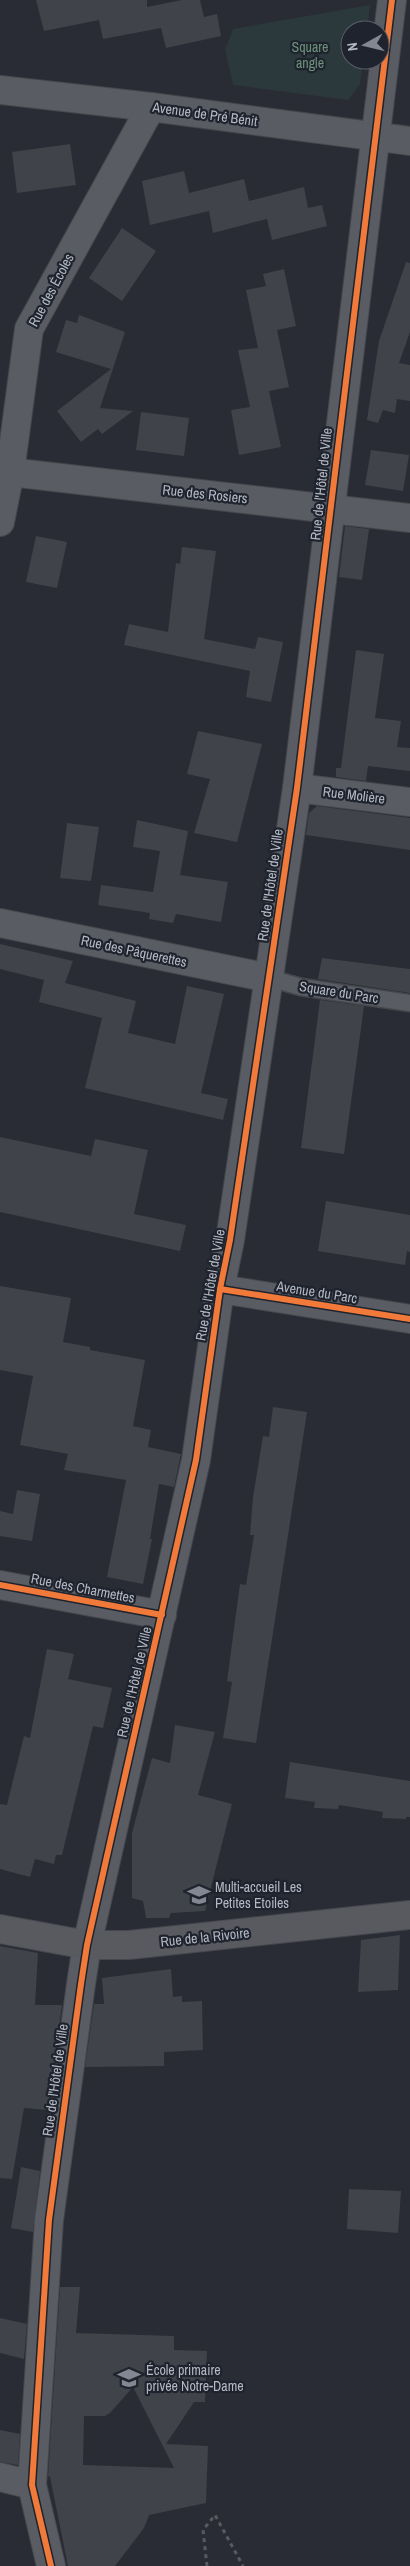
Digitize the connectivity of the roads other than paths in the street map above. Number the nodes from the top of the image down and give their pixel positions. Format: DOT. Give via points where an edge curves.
graph roads {
  1 [pos="392,0"];
  2 [pos="0,90"];
  3 [pos="151,107"];
  4 [pos="374,138"];
  5 [pos="410,141"];
  6 [pos="5,472"];
  7 [pos="332,508"];
  8 [pos="410,518"];
  9 [pos="0,522"];
  10 [pos="297,788"];
  11 [pos="410,802"];
  12 [pos="0,923"];
  13 [pos="269,978"];
  14 [pos="410,1003"];
  15 [pos="220,1289"];
  16 [pos="410,1319"];
  17 [pos="0,1585"];
  18 [pos="162,1615"];
  19 [pos="410,1915"];
  20 [pos="0,1928"];
  21 [pos="87,1945"];
  22 [pos="0,2477"];
  23 [pos="32,2485"];
  24 [pos="51,2566"];
  1 -- 4 [label="street, Rue de l'Hôtel de Ville"];
  2 -- 3 [label="street, Avenue de Pré Bénit"];
  3 -- 4 [label="street, Avenue de Pré Bénit"];
  3 -- 6 [label="street, Rue des Écoles" via="30,329"];
  4 -- 5 [label="street, Avenue de Pré Bénit"];
  4 -- 7 [label="street, Rue de l'Hôtel de Ville"];
  6 -- 7 [label="street, Rue des Rosiers"];
  6 -- 9 [label="street, Rue des Écoles"];
  7 -- 8 [label="street, Rue des Rosiers"];
  7 -- 10 [label="street, Rue de l'Hôtel de Ville"];
  10 -- 11 [label="street, Rue Molière"];
  10 -- 13 [label="street, Rue de l'Hôtel de Ville"];
  12 -- 13 [label="street, Rue des Pâquerettes"];
  13 -- 14 [label="lane, Square du Parc" via="301,987"];
  13 -- 15 [label="street, Rue de l'Hôtel de Ville"];
  15 -- 16 [label="street, Avenue du Parc"];
  15 -- 18 [label="street, Rue de l'Hôtel de Ville" via="196,1460"];
  17 -- 18 [label="street, Rue des Charmettes"];
  18 -- 21 [label="street, Rue de l'Hôtel de Ville"];
  19 -- 21 [label="street, Rue de la Rivoire" via="129,1945"];
  20 -- 21 [label="street, Rue de la Rivoire"];
  21 -- 23 [label="street, Rue de l'Hôtel de Ville" via="49,2220"];
  22 -- 23 [label="street"];
  23 -- 24 [label="street, Rue de l'Hôtel de Ville"];
}
